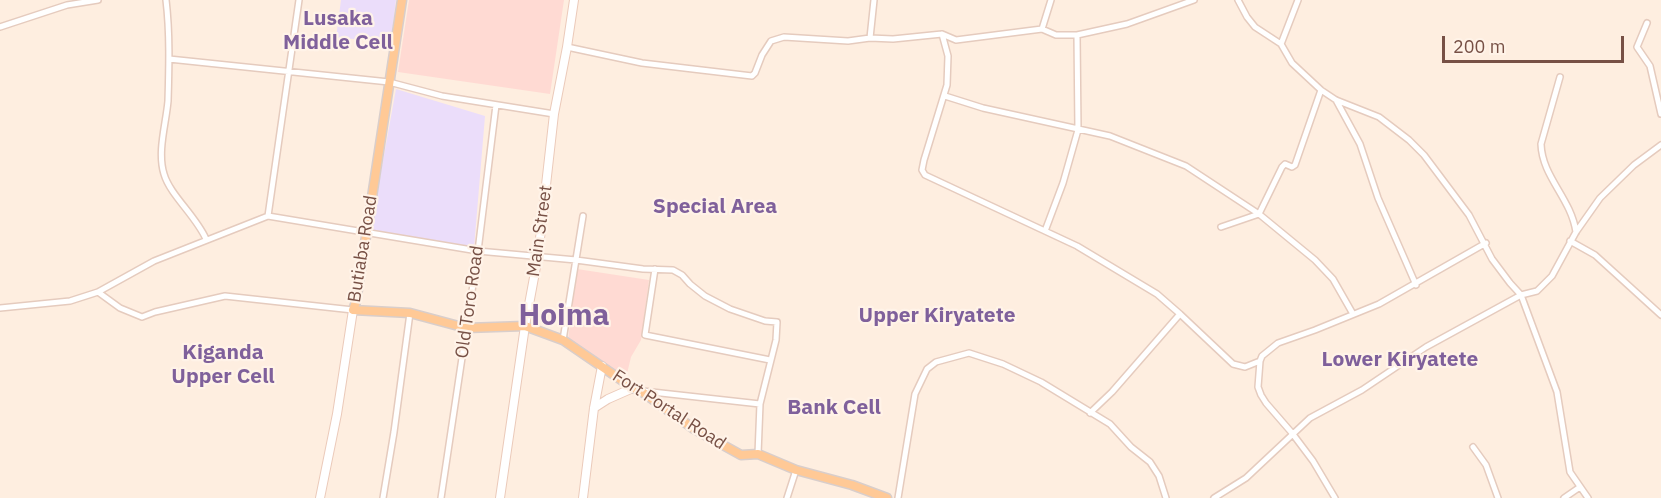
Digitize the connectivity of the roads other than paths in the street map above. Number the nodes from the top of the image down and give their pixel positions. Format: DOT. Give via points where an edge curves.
graph roads {
  1 [pos="98,0"];
  2 [pos="166,0"];
  3 [pos="299,0"];
  4 [pos="402,0"];
  5 [pos="574,0"];
  6 [pos="874,0"];
  7 [pos="1050,0"];
  8 [pos="1194,0"];
  9 [pos="1238,0"];
  10 [pos="1298,0"];
  11 [pos="66,3"];
  12 [pos="1647,23"];
  13 [pos="0,27"];
  14 [pos="1042,29"];
  15 [pos="942,34"];
  16 [pos="1077,35"];
  17 [pos="870,38"];
  18 [pos="1281,44"];
  19 [pos="567,47"];
  20 [pos="169,59"];
  21 [pos="289,71"];
  22 [pos="1560,78"];
  23 [pos="389,82"];
  24 [pos="1321,90"];
  25 [pos="945,96"];
  26 [pos="1336,100"];
  27 [pos="496,105"];
  28 [pos="555,114"];
  29 [pos="1661,114"];
  30 [pos="1078,130"];
  31 [pos="1661,144"];
  32 [pos="1259,214"];
  33 [pos="268,216"];
  34 [pos="583,216"];
  35 [pos="1221,227"];
  36 [pos="1045,231"];
  37 [pos="1576,232"];
  38 [pos="366,233"];
  39 [pos="206,239"];
  40 [pos="1570,241"];
  41 [pos="1486,243"];
  42 [pos="478,251"];
  43 [pos="538,256"];
  44 [pos="576,260"];
  45 [pos="655,269"];
  46 [pos="1416,285"];
  47 [pos="98,292"];
  48 [pos="1521,295"];
  49 [pos="0,308"];
  50 [pos="353,310"];
  51 [pos="410,313"];
  52 [pos="1180,314"];
  53 [pos="1353,314"];
  54 [pos="1661,315"];
  55 [pos="525,326"];
  56 [pos="466,328"];
  57 [pos="563,340"];
  58 [pos="770,360"];
  59 [pos="1260,361"];
  60 [pos="602,366"];
  61 [pos="637,389"];
  62 [pos="760,404"];
  63 [pos="594,408"];
  64 [pos="1090,413"];
  65 [pos="1292,434"];
  66 [pos="1473,447"];
  67 [pos="758,454"];
  68 [pos="796,470"];
  69 [pos="1580,487"];
  70 [pos="320,498"];
  71 [pos="383,498"];
  72 [pos="441,498"];
  73 [pos="500,498"];
  74 [pos="583,498"];
  75 [pos="787,498"];
  76 [pos="887,498"];
  77 [pos="898,498"];
  78 [pos="1166,498"];
  79 [pos="1214,498"];
  80 [pos="1335,498"];
  81 [pos="1498,498"];
  82 [pos="1564,498"];
  83 [pos="1588,498"];
  1 -- 11 [label="street"];
  2 -- 20 [label="street"];
  3 -- 21 [label="street"];
  4 -- 23 [label="main road, Butiaba Road"];
  5 -- 19 [label="street, Main Street"];
  6 -- 17 [label="street"];
  7 -- 14 [label="street"];
  8 -- 16 [label="street" via="1127,24"];
  9 -- 18 [label="street" via="1256,27"];
  10 -- 18 [label="street"];
  11 -- 13 [label="street"];
  12 -- 29 [label="street" via="1637,47 1650,66"];
  14 -- 15 [label="street" via="957,40"];
  14 -- 16 [label="street" via="1056,35"];
  15 -- 17 [label="street"];
  15 -- 25 [label="street" via="948,56"];
  16 -- 30 [label="street"];
  17 -- 19 [label="street" via="849,41 784,37 771,41 752,76 642,63"];
  18 -- 24 [label="street" via="1292,63"];
  19 -- 28 [label="street, Main Street"];
  20 -- 21 [label="street"];
  20 -- 39 [label="street" via="161,164 167,183"];
  21 -- 23 [label="street"];
  21 -- 33 [label="street"];
  22 -- 37 [label="street" via="1541,144 1550,175 1565,198"];
  23 -- 27 [label="street"];
  23 -- 38 [label="main road, Butiaba Road"];
  24 -- 26 [label="street"];
  24 -- 32 [label="street" via="1295,165 1282,167"];
  25 -- 30 [label="street"];
  25 -- 36 [label="street" via="924,160 925,175"];
  26 -- 41 [label="street" via="1379,117 1409,140 1448,185"];
  26 -- 46 [label="street" via="1359,144"];
  27 -- 28 [label="street"];
  27 -- 42 [label="street, Old Toro Road"];
  28 -- 43 [label="street, Main Street"];
  30 -- 32 [label="street" via="1110,136 1186,165"];
  30 -- 36 [label="street"];
  31 -- 37 [label="street" via="1617,180"];
  32 -- 35 [label="street"];
  32 -- 53 [label="street" via="1315,260"];
  33 -- 38 [label="street"];
  33 -- 39 [label="street"];
  34 -- 44 [label="street"];
  36 -- 52 [label="street" via="1157,294"];
  37 -- 40 [label="street"];
  38 -- 42 [label="street"];
  38 -- 50 [label="main road, Butiaba Road"];
  39 -- 47 [label="street" via="154,261"];
  40 -- 48 [label="street" via="1545,284 1537,291"];
  40 -- 54 [label="street" via="1594,255"];
  41 -- 46 [label="street"];
  41 -- 48 [label="street" via="1492,259"];
  42 -- 43 [label="street"];
  42 -- 56 [label="street, Old Toro Road"];
  43 -- 44 [label="street"];
  43 -- 55 [label="street, Main Street"];
  44 -- 45 [label="street"];
  44 -- 57 [label="street"];
  45 -- 58 [label="street" via="673,270 705,296 730,309 777,322"];
  45 -- 58 [label="street" via="645,334"];
  46 -- 53 [label="street"];
  47 -- 49 [label="street" via="70,301"];
  47 -- 50 [label="street" via="120,308 142,317 225,296"];
  48 -- 65 [label="street" via="1426,347 1362,390 1310,418"];
  48 -- 69 [label="street" via="1557,392 1570,472"];
  50 -- 51 [label="main road"];
  50 -- 70 [label="street, Butiaba Road"];
  51 -- 56 [label="main road"];
  51 -- 71 [label="street"];
  52 -- 59 [label="street" via="1233,364 1245,367"];
  52 -- 64 [label="street"];
  53 -- 59 [label="street" via="1278,343"];
  55 -- 56 [label="main road"];
  55 -- 57 [label="main road, Fort Portal Road"];
  55 -- 73 [label="street, Main Street"];
  56 -- 72 [label="street, Old Toro Road"];
  57 -- 60 [label="main road, Fort Portal Road"];
  58 -- 62 [label="street"];
  59 -- 65 [label="street" via="1261,395"];
  60 -- 61 [label="main road, Fort Portal Road"];
  60 -- 63 [label="street"];
  61 -- 62 [label="street"];
  61 -- 63 [label="street"];
  61 -- 67 [label="main road, Fort Portal Road" via="716,443 741,455"];
  62 -- 67 [label="street"];
  63 -- 74 [label="street"];
  64 -- 77 [label="street" via="1003,364 969,353 936,362 927,369 915,394"];
  64 -- 78 [label="street" via="1110,424 1150,462"];
  65 -- 79 [label="street" via="1246,478"];
  65 -- 80 [label="street"];
  66 -- 81 [label="street" via="1486,465"];
  67 -- 68 [label="main road, Fort Portal Road"];
  68 -- 75 [label="street"];
  68 -- 76 [label="main road, Fort Portal Road"];
  69 -- 82 [label="street"];
  69 -- 83 [label="street"];
}
